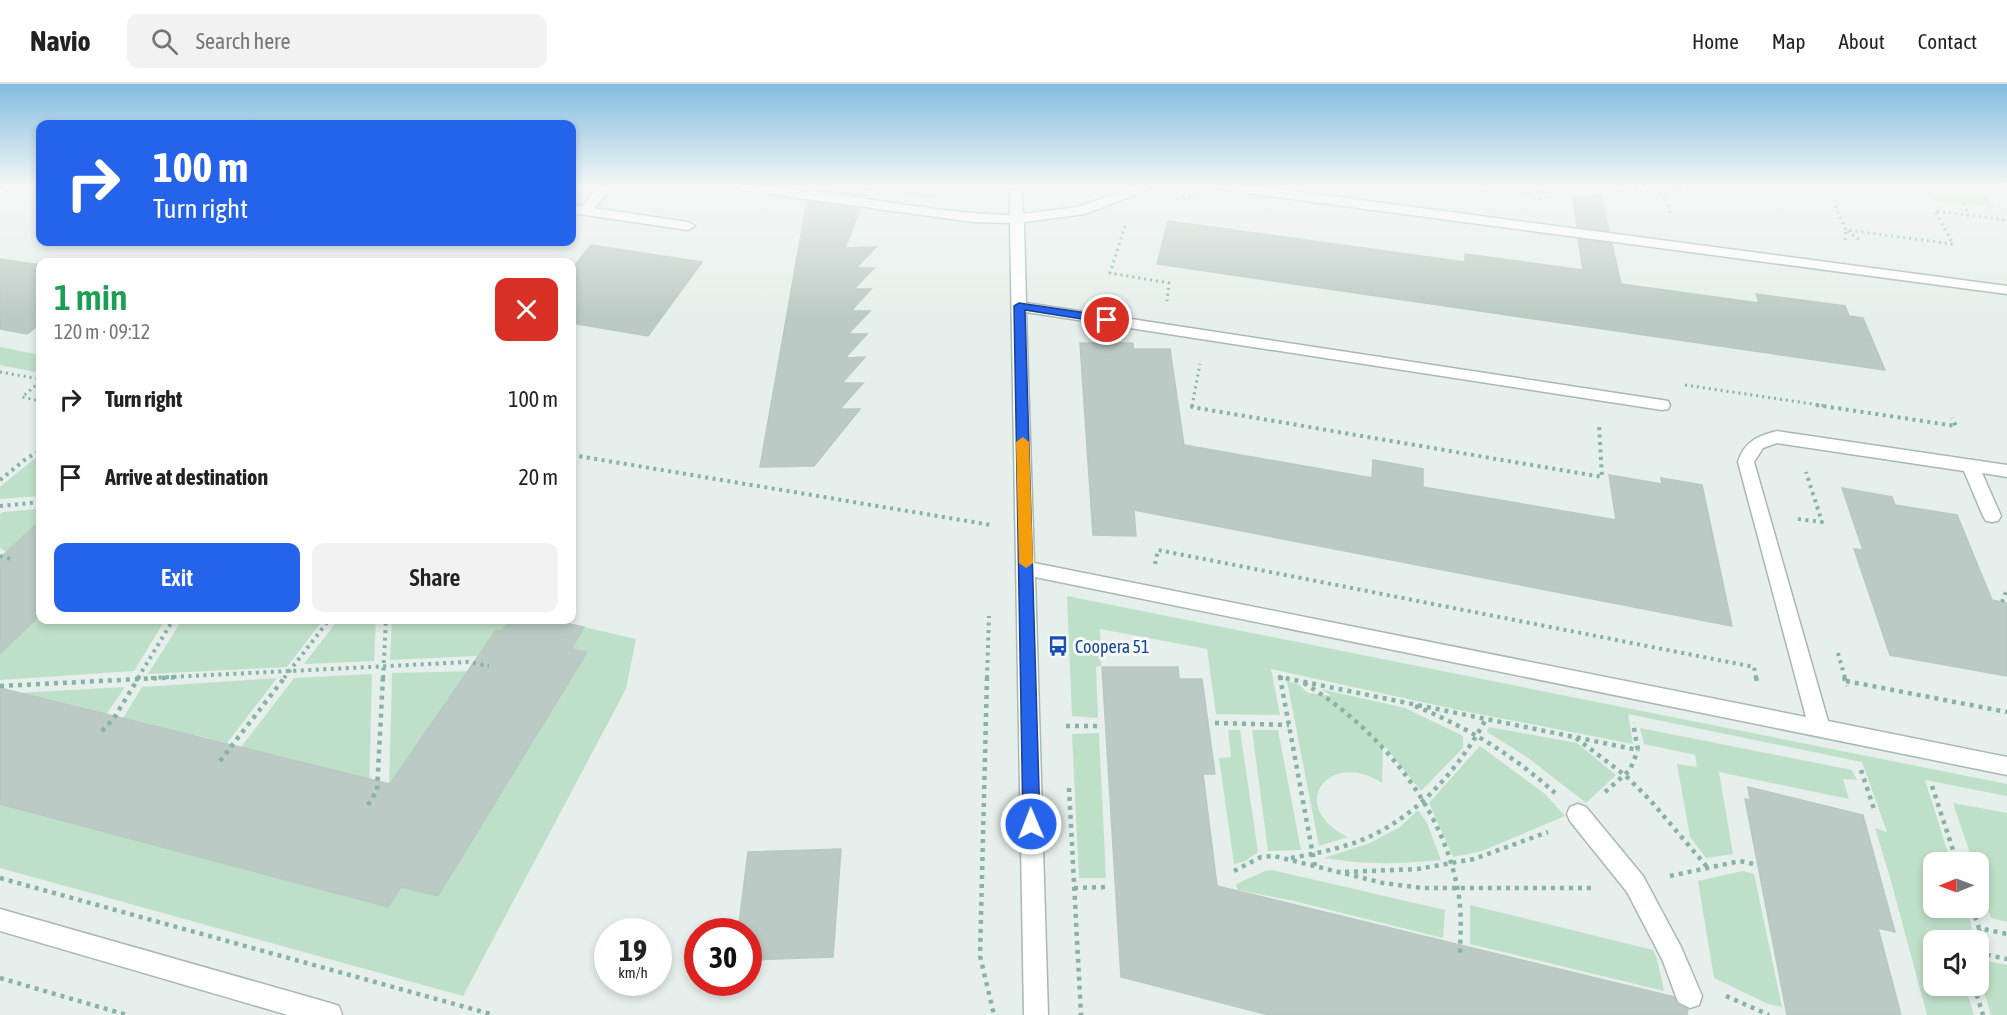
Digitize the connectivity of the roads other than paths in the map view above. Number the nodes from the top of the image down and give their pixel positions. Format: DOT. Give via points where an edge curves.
graph roads {
  1 [pos="1017,229"];
  2 [pos="1551,229"];
  3 [pos="2007,290"];
  4 [pos="1019,306"];
  5 [pos="1662,405"];
  6 [pos="1970,465"];
  7 [pos="2007,471"];
  8 [pos="1992,516"];
  9 [pos="1026,568"];
  10 [pos="1820,729"];
  11 [pos="2007,766"];
  12 [pos="1578,814"];
  13 [pos="0,920"];
  14 [pos="1690,996"];
  15 [pos="330,1015"];
  16 [pos="1036,1015"];
  1 -- 4 [label="street"];
  2 -- 3 [label="street"];
  4 -- 5 [label="street"];
  4 -- 9 [label="street"];
  6 -- 7 [label="street"];
  6 -- 8 [label="street"];
  6 -- 10 [label="street" via="1777,437 1754,445 1748,453 1746,462"];
  9 -- 10 [label="street"];
  9 -- 16 [label="street"];
  10 -- 11 [label="street"];
  12 -- 14 [label="street" via="1635,884 1659,926"];
  13 -- 15 [label="street"];
}
